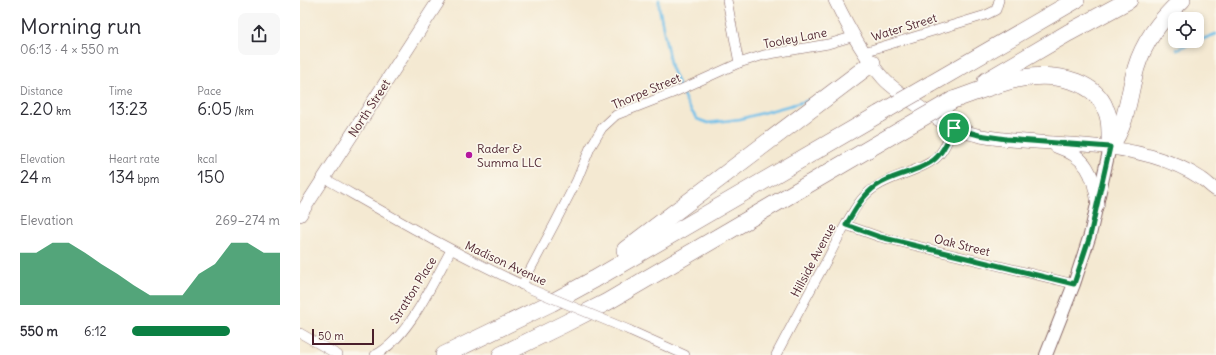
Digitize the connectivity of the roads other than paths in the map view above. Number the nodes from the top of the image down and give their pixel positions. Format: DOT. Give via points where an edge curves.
graph roads {
  1 [pos="439,0"];
  2 [pos="726,0"];
  3 [pos="835,0"];
  4 [pos="999,0"];
  5 [pos="1076,0"];
  6 [pos="1129,0"];
  7 [pos="1182,0"];
  8 [pos="855,36"];
  9 [pos="868,57"];
  10 [pos="739,63"];
  11 [pos="953,100"];
  12 [pos="954,128"];
  13 [pos="1044,142"];
  14 [pos="1110,147"];
  15 [pos="324,178"];
  16 [pos="1216,190"];
  17 [pos="1098,204"];
  18 [pos="300,215"];
  19 [pos="846,225"];
  20 [pos="451,250"];
  21 [pos="1074,284"];
  22 [pos="525,286"];
  23 [pos="507,325"];
  24 [pos="300,333"];
  25 [pos="680,354"];
  26 [pos="338,355"];
  27 [pos="375,355"];
  28 [pos="444,355"];
  29 [pos="501,355"];
  30 [pos="776,355"];
  31 [pos="1046,355"];
  1 -- 15 [label="main road, North Street"];
  2 -- 10 [label="street"];
  3 -- 8 [label="main road"];
  4 -- 9 [label="street, Water Street" via="996,10 986,15"];
  5 -- 23 [label="highway, bridge" via="594,280"];
  6 -- 11 [label="highway"];
  7 -- 14 [label="highway" via="1159,23 1142,53 1124,120"];
  8 -- 9 [label="main road"];
  8 -- 10 [label="street, Tooley Lane" via="828,44 764,55"];
  9 -- 12 [label="main road" via="895,89"];
  9 -- 23 [label="highway" via="632,246"];
  10 -- 22 [label="street, Thorpe Street" via="616,115 602,128 590,148"];
  11 -- 14 [label="highway" via="1024,77 1038,75 1069,80 1082,84 1101,100 1109,120"];
  11 -- 29 [label="highway, bridge" via="614,298"];
  12 -- 13 [label="main road" via="979,135"];
  12 -- 19 [label="street, Hillside Avenue" via="936,158 876,186 862,200"];
  13 -- 14 [label="main road"];
  13 -- 17 [label="main road" via="1065,149 1078,157 1088,168 1093,178"];
  14 -- 16 [label="main road" via="1169,163 1202,179"];
  14 -- 17 [label="street"];
  15 -- 18 [label="main road, North Street"];
  15 -- 20 [label="street, Madison Avenue"];
  17 -- 21 [label="street"];
  19 -- 21 [label="street, Oak Street" via="880,237"];
  19 -- 30 [label="street, Hillside Avenue"];
  20 -- 22 [label="street, Madison Avenue"];
  20 -- 27 [label="street, Stratton Place" via="404,330 391,344"];
  21 -- 31 [label="street"];
  22 -- 25 [label="street, Madison Avenue, bridge"];
  23 -- 28 [label="highway"];
  24 -- 26 [label="street"];
}
